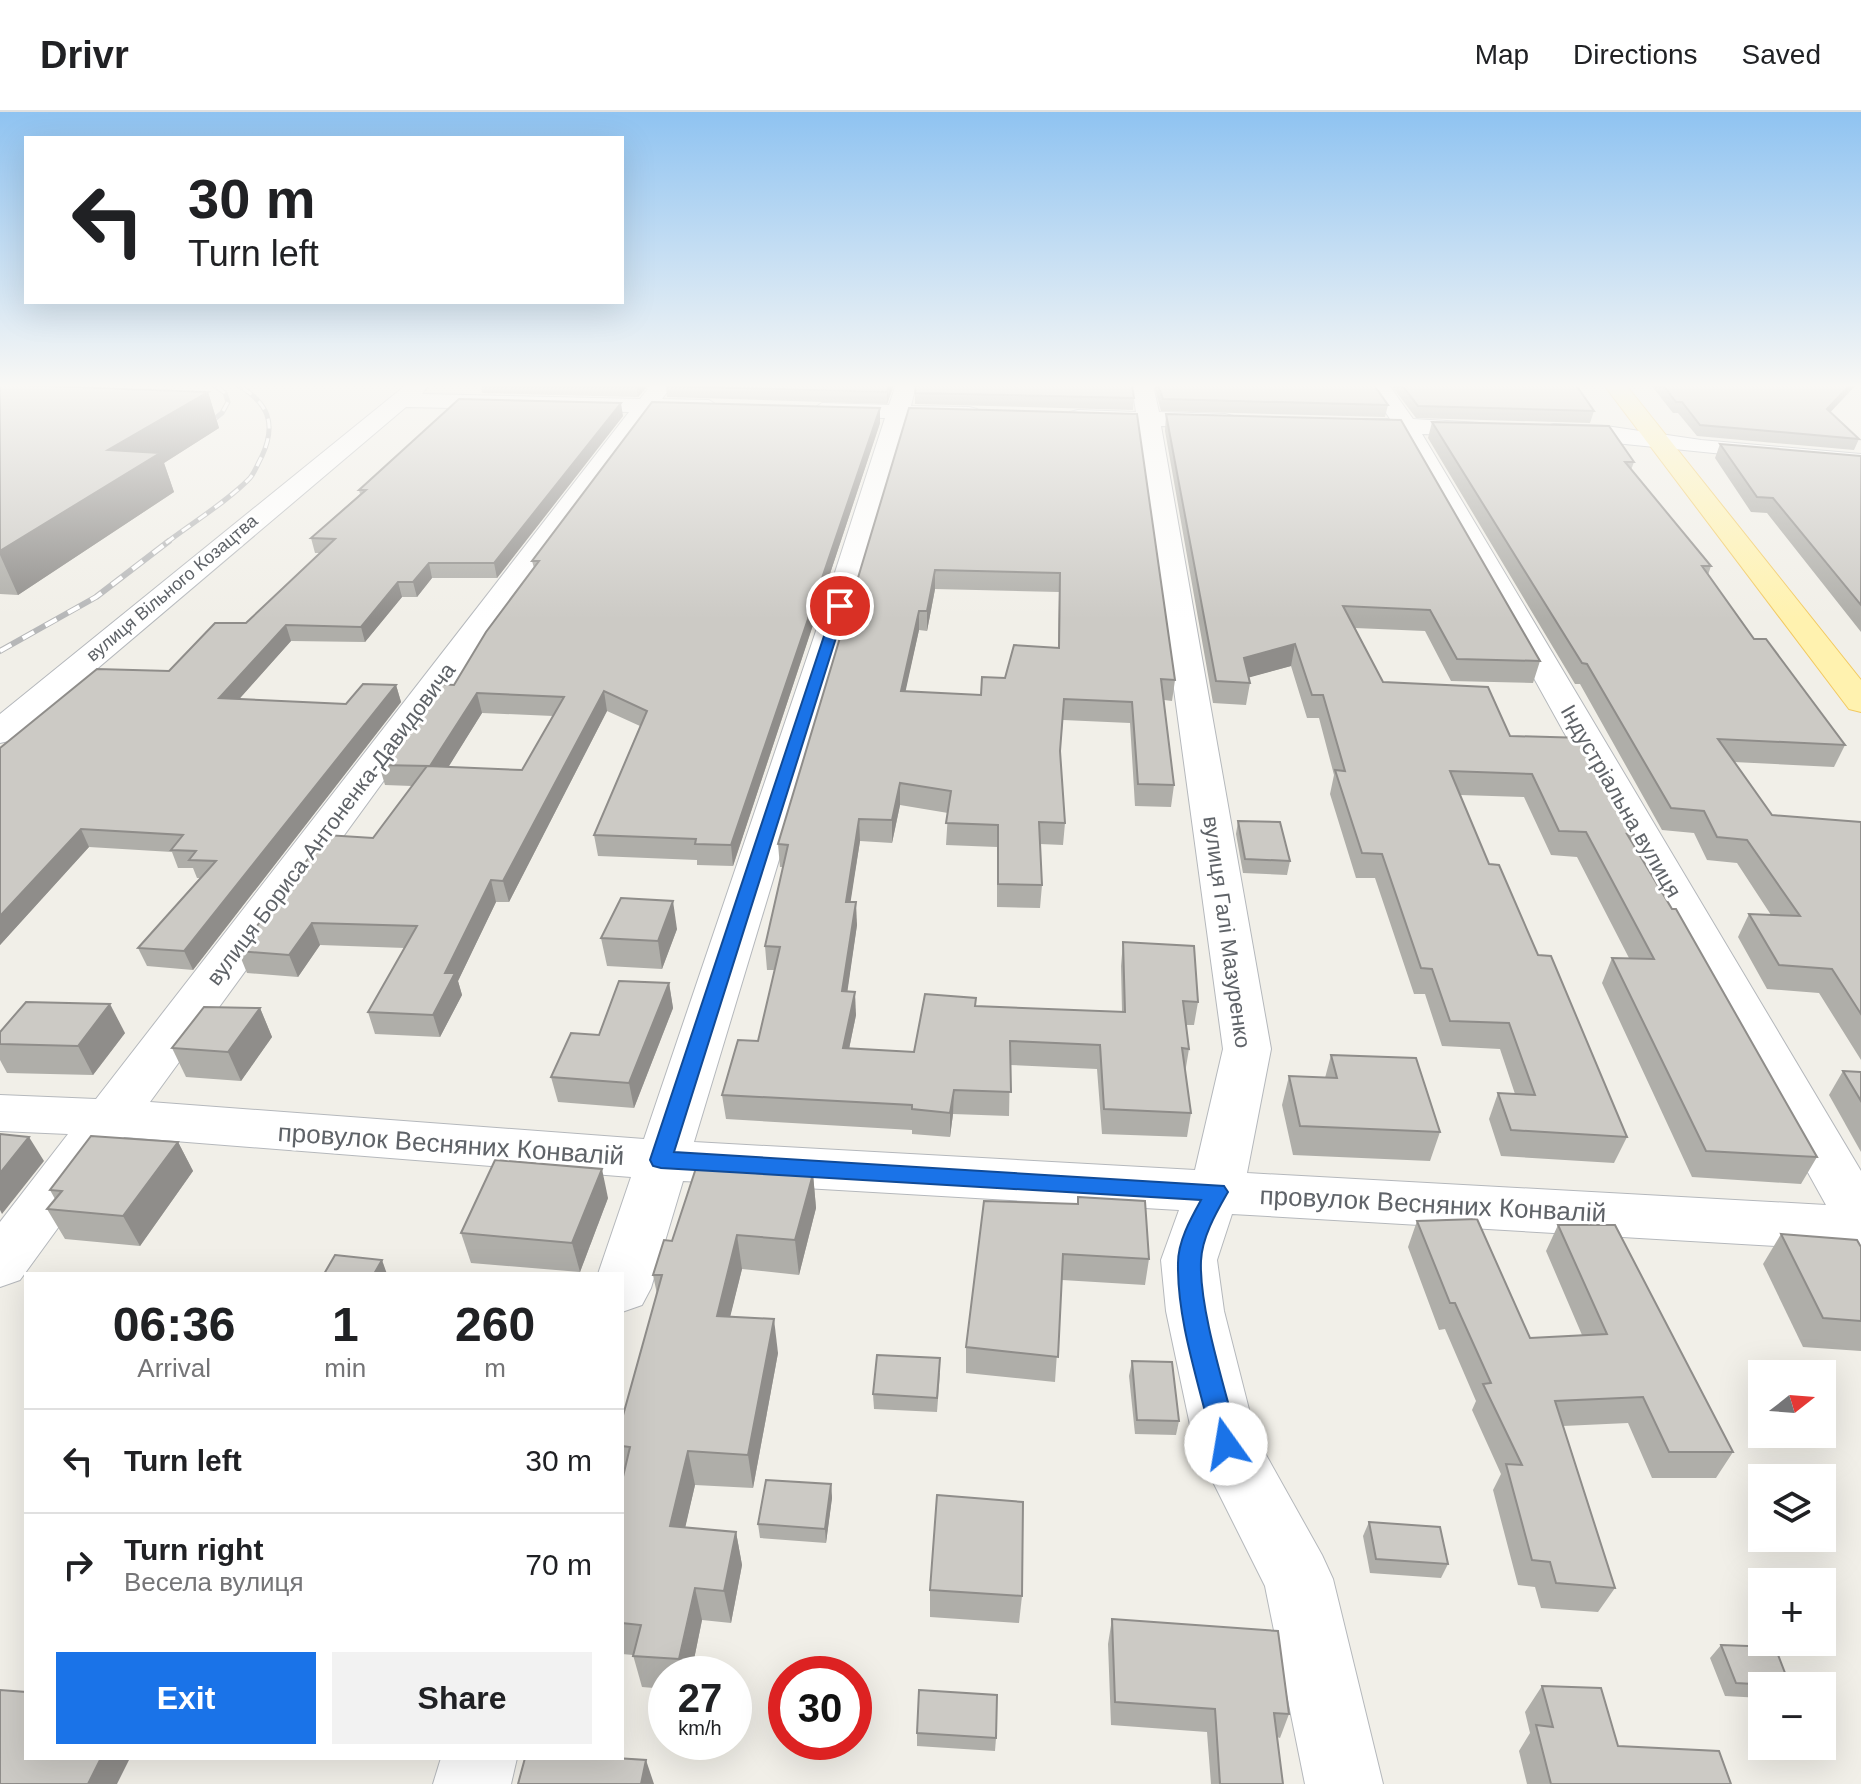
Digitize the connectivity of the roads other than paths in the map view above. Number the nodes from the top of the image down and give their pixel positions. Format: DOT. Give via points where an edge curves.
graph roads {
  1 [pos="324,463"];
  2 [pos="603,463"];
  3 [pos="883,463"];
  4 [pos="1156,463"];
  5 [pos="1427,463"];
  6 [pos="1674,463"];
  7 [pos="1861,702"];
  8 [pos="0,732"];
  9 [pos="0,1113"];
  10 [pos="111,1118"];
  11 [pos="661,1160"];
  12 [pos="1217,1192"];
  13 [pos="1861,1219"];
  14 [pos="1861,1229"];
  15 [pos="0,1264"];
  16 [pos="624,1281"];
  17 [pos="478,1760"];
  18 [pos="472,1784"];
  19 [pos="1344,1784"];
  1 -- 8 [label="street, вулиця Вільного Козацтва"];
  2 -- 10 [label="street, вулиця Бориса Антоненка-Давидовича"];
  3 -- 11 [label="street"];
  4 -- 12 [label="street, вулиця Галі Мазуренко" via="1247,1049"];
  5 -- 13 [label="street, Індустріальна вулиця"];
  6 -- 7 [label="main road"];
  9 -- 10 [label="street, провулок Весняних Конвалій"];
  10 -- 11 [label="street, провулок Весняних Конвалій"];
  10 -- 15 [label="street, вулиця Бориса Антоненка-Давидовича"];
  11 -- 12 [label="street, провулок Весняних Конвалій"];
  11 -- 16 [label="street"];
  12 -- 14 [label="street, провулок Весняних Конвалій"];
  12 -- 19 [label="street, вулиця Галі Мазуренко" via="1199,1224 1189,1260 1195,1311 1226,1444 1298,1579"];
  17 -- 18 [label="street"];
}
